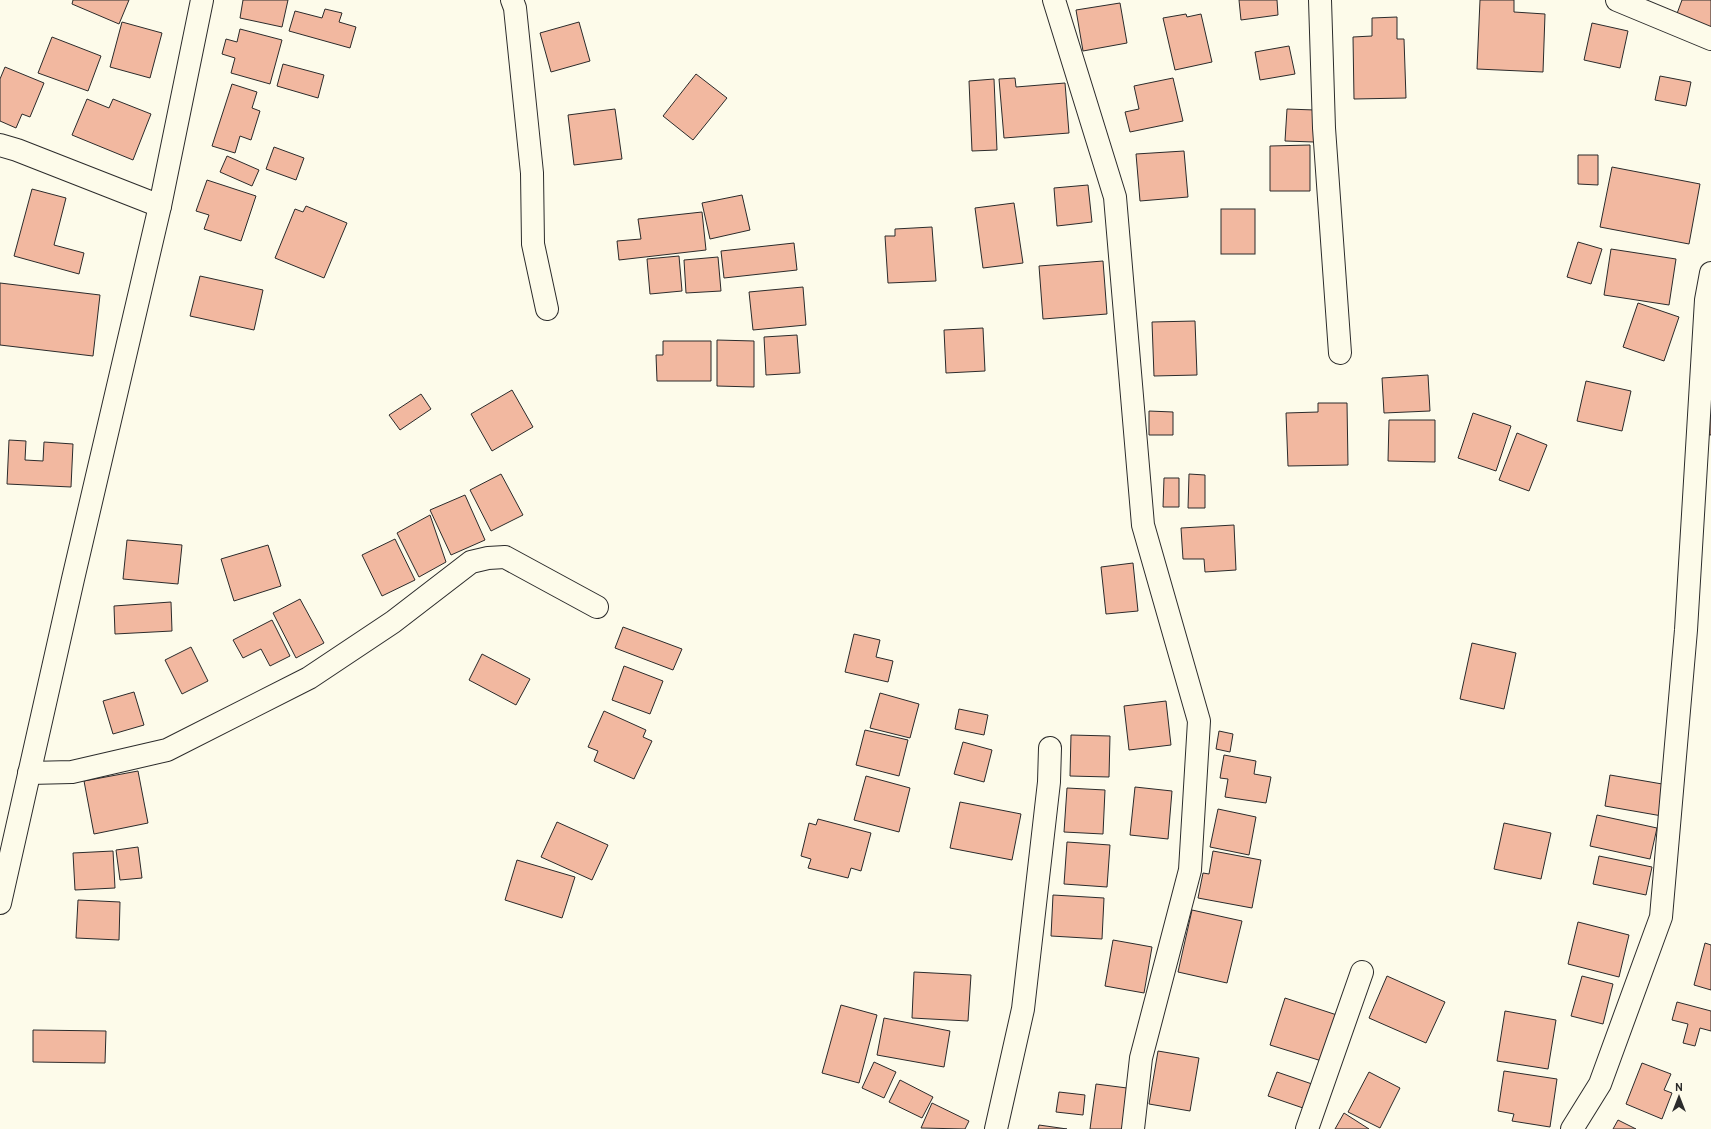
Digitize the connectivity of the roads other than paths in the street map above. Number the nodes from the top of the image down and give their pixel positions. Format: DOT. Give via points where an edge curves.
graph roads {
  1 [pos="202,0"];
  2 [pos="512,0"];
  3 [pos="1054,0"];
  4 [pos="1320,0"];
  5 [pos="1617,0"];
  6 [pos="1711,39"];
  7 [pos="0,145"];
  8 [pos="160,206"];
  9 [pos="1711,273"];
  10 [pos="547,309"];
  11 [pos="1340,353"];
  12 [pos="597,607"];
  13 [pos="1050,748"];
  14 [pos="29,773"];
  15 [pos="0,904"];
  16 [pos="1362,972"];
  17 [pos="996,1129"];
  18 [pos="1133,1129"];
  19 [pos="1307,1129"];
  20 [pos="1572,1129"];
  1 -- 8 [label="street"];
  2 -- 10 [label="street" via="515,8 532,173 533,244"];
  3 -- 18 [label="street" via="1115,197 1143,525 1199,721 1190,870 1141,1058"];
  4 -- 11 [label="street" via="1324,128"];
  5 -- 6 [label="street"];
  7 -- 8 [label="street"];
  8 -- 14 [label="street"];
  9 -- 20 [label="street" via="1706,300 1686,630 1661,917 1600,1084"];
  12 -- 14 [label="street" via="505,556 471,562 393,622 310,678 167,750 72,772"];
  13 -- 17 [label="street" via="1049,782 1023,1009"];
  14 -- 15 [label="street"];
  16 -- 19 [label="street"];
}
